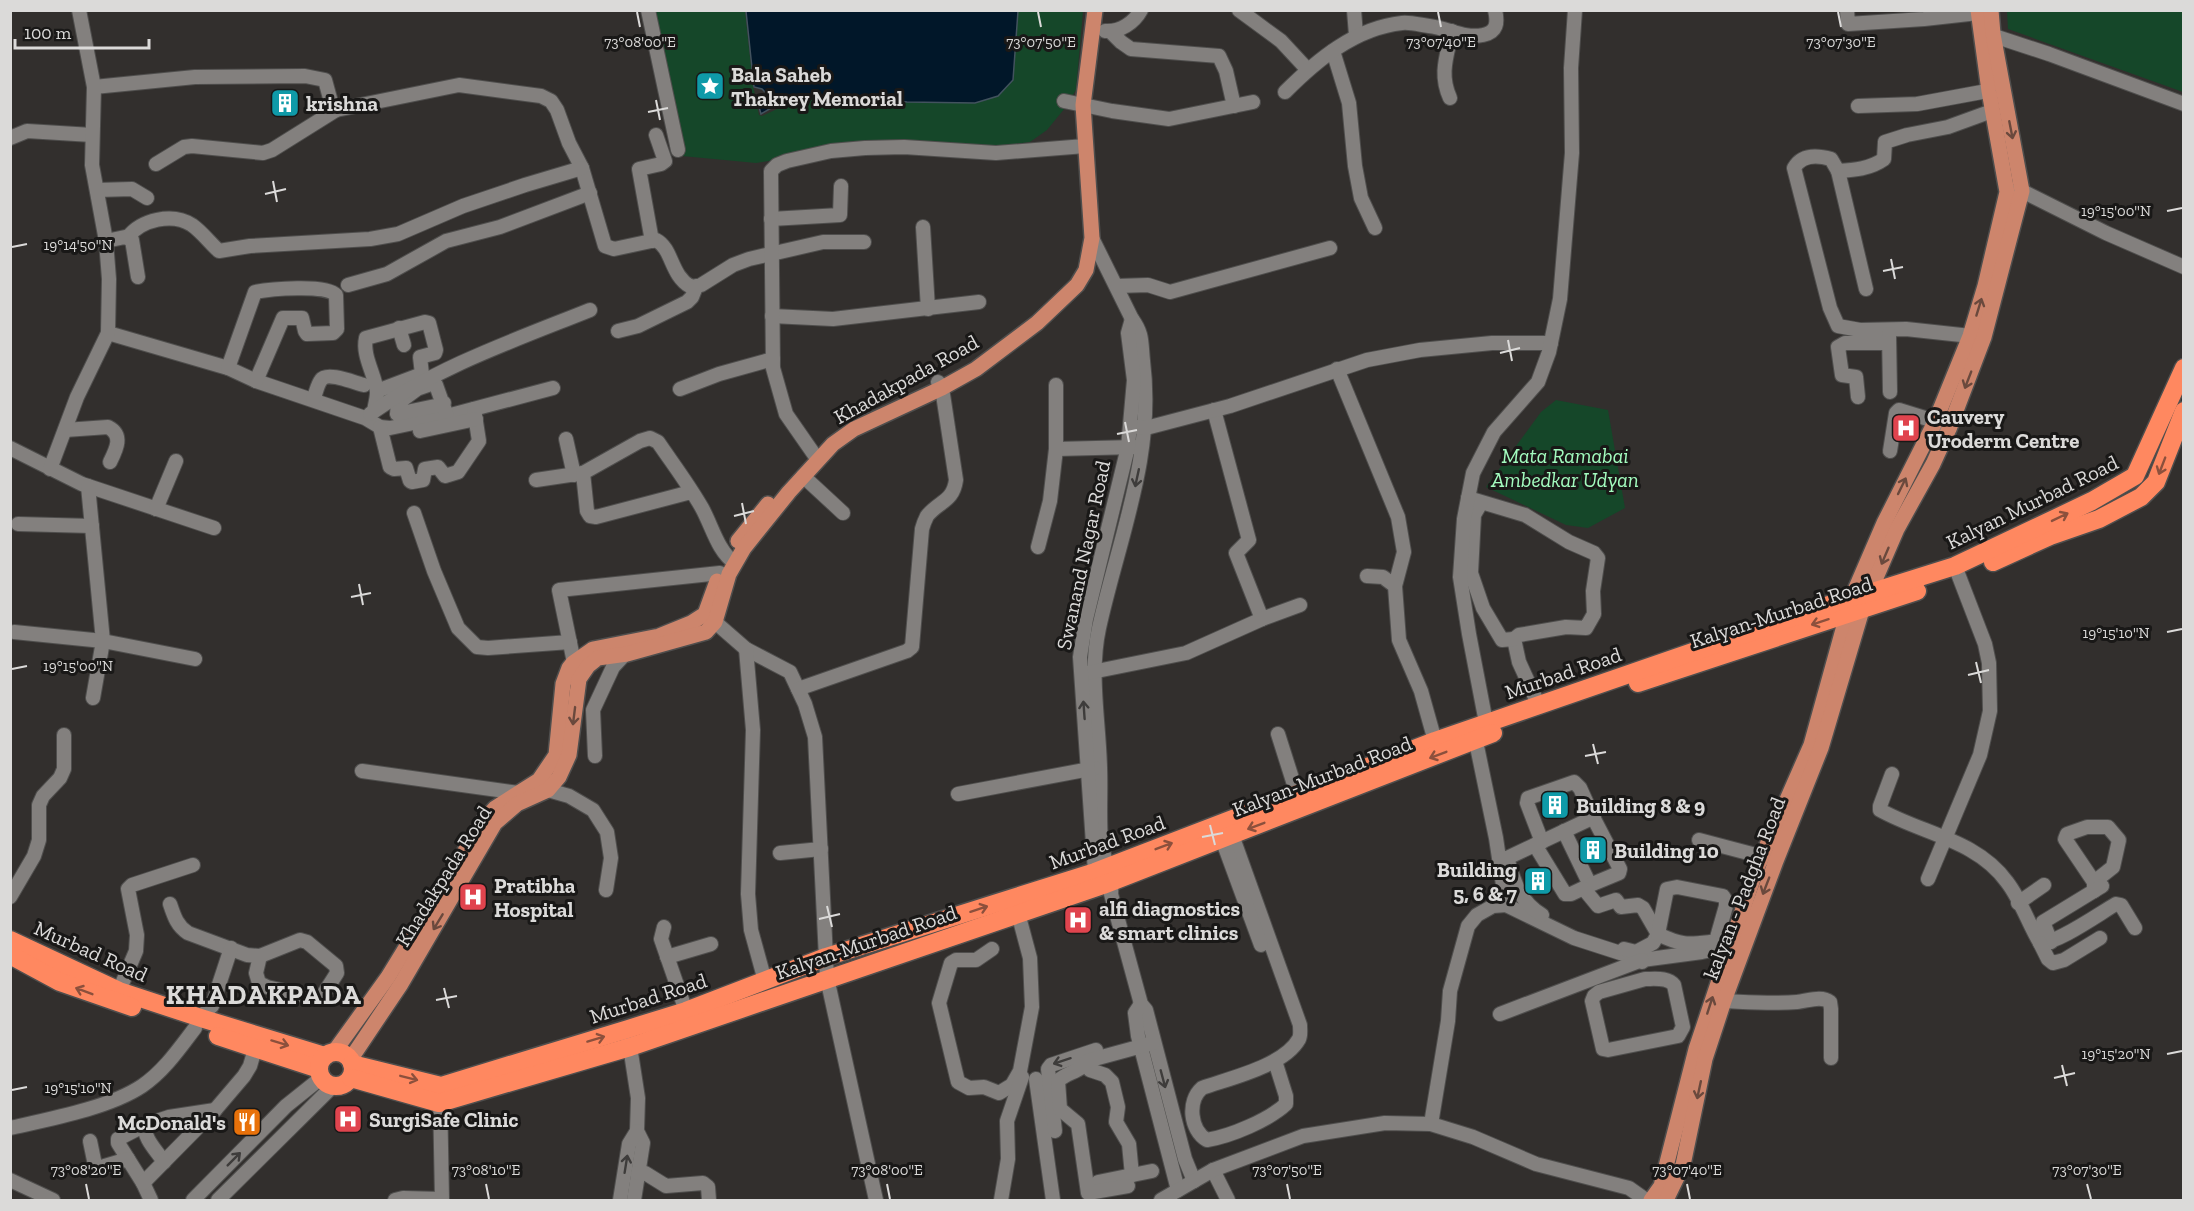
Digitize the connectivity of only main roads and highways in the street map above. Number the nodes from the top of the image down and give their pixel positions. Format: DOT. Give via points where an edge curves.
graph roads {
  1 [pos="1095,10"];
  2 [pos="1982,12"];
  3 [pos="1996,89"];
  4 [pos="2014,191"];
  5 [pos="1083,274"];
  6 [pos="2184,368"];
  7 [pos="2184,411"];
  8 [pos="815,456"];
  9 [pos="775,503"];
  10 [pos="731,561"];
  11 [pos="1957,571"];
  12 [pos="1857,603"];
  13 [pos="709,618"];
  14 [pos="629,647"];
  15 [pos="1640,676"];
  16 [pos="1481,731"];
  17 [pos="1352,782"];
  18 [pos="465,862"];
  19 [pos="1105,880"];
  20 [pos="10,940"];
  21 [pos="1731,942"];
  22 [pos="10,955"];
  23 [pos="65,974"];
  24 [pos="397,976"];
  25 [pos="202,1019"];
  26 [pos="629,1038"];
  27 [pos="1700,1057"];
  28 [pos="336,1068"];
  29 [pos="1651,1200"];
  30 [pos="1666,1200"];
  1 -- 5 [label="main road, Swanand Nagar Road" via="1083,105 1092,238"];
  2 -- 3 [label="main road"];
  3 -- 4 [label="main road, one-way"];
  3 -- 4 [label="main road" via="1992,111"];
  4 -- 12 [label="main road" via="1977,337 1942,425 1933,464 1891,526"];
  5 -- 8 [label="main road, Khadakpada Road" via="973,367 851,425"];
  11 -- 6 [label="highway, Kalyan Murbad Road, one-way" via="2135,476"];
  7 -- 11 [label="highway, one-way" via="2156,482 2140,497 2099,519"];
  8 -- 9 [label="main road, Khadakpada Road"];
  8 -- 9 [label="main road, Khadakpada Road" via="803,476"];
  9 -- 10 [label="main road, Khadakpada Road"];
  10 -- 13 [label="main road, Khadakpada Road"];
  10 -- 13 [label="main road, Khadakpada Road" via="720,573"];
  11 -- 12 [label="highway, Kalyan Murbad Road"];
  12 -- 15 [label="highway, Murbad Road"];
  12 -- 21 [label="main road, kalyan - Padgha Road" via="1816,747"];
  13 -- 14 [label="main road" via="689,631"];
  14 -- 18 [label="main road, Khadakpada Road, one-way" via="598,658 582,672 569,755 560,777 548,790 508,811"];
  14 -- 18 [label="main road, Khadakpada Road" via="593,650 569,668 563,684 556,755 539,780 495,808 484,820"];
  15 -- 16 [label="highway, Kalyan-Murbad Road"];
  15 -- 16 [label="highway, Murbad Road" via="1539,706"];
  16 -- 17 [label="highway, Kalyan-Murbad Road, one-way"];
  16 -- 17 [label="highway, Murbad Road" via="1435,741"];
  17 -- 19 [label="highway, Kalyan-Murbad Road, one-way" via="1227,837"];
  19 -- 17 [label="highway, Murbad Road, one-way" via="1297,794"];
  18 -- 24 [label="main road, Khadakpada Road, one-way"];
  18 -- 24 [label="main road, Khadakpada Road" via="410,939"];
  19 -- 26 [label="highway, Kalyan-Murbad Road" via="827,978"];
  26 -- 19 [label="highway, Murbad Road, one-way" via="686,1011 826,957"];
  20 -- 23 [label="highway, Murbad Road" via="47,958"];
  27 -- 21 [label="main road, one-way"];
  21 -- 27 [label="main road, kalyan - Padgha Road" via="1724,1001"];
  22 -- 23 [label="highway"];
  25 -- 23 [label="highway, one-way"];
  23 -- 25 [label="highway, Murbad Road"];
  24 -- 28 [label="main road, Khadakpada Road"];
  25 -- 28 [label="highway, Murbad Road, one-way"];
  25 -- 28 [label="highway" via="255,1049"];
  26 -- 28 [label="highway, Kalyan-Murbad Road" via="440,1095"];
  27 -- 29 [label="main road" via="1661,1186"];
  27 -- 30 [label="main road, kalyan - Padgha Road, one-way" via="1683,1165"];
}
